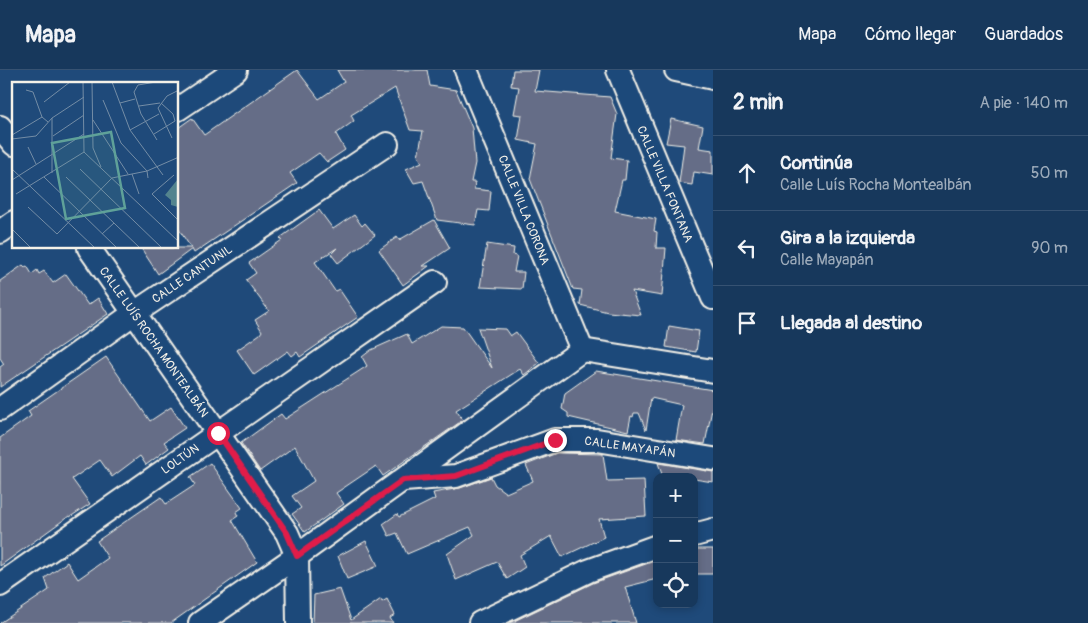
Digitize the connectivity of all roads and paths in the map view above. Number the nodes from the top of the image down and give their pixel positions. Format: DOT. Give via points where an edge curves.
graph roads {
  1 [pos="236,70"];
  2 [pos="466,70"];
  3 [pos="618,70"];
  4 [pos="676,70"];
  5 [pos="713,78"];
  6 [pos="179,108"];
  7 [pos="0,127"];
  8 [pos="12,142"];
  9 [pos="387,144"];
  10 [pos="12,223"];
  11 [pos="0,232"];
  12 [pos="90,249"];
  13 [pos="435,282"];
  14 [pos="713,298"];
  15 [pos="133,314"];
  16 [pos="582,350"];
  17 [pos="713,371"];
  18 [pos="0,409"];
  19 [pos="218,433"];
  20 [pos="713,459"];
  21 [pos="403,480"];
  22 [pos="713,530"];
  23 [pos="698,534"];
  24 [pos="653,547"];
  25 [pos="297,556"];
  26 [pos="0,585"];
  27 [pos="200,623"];
  28 [pos="298,623"];
  29 [pos="480,623"];
  1 -- 6 [label="street"];
  2 -- 16 [label="street, CALLE VILLA CORONA"];
  3 -- 14 [label="street, CALLE VILLA FONTANA"];
  4 -- 5 [label="street"];
  7 -- 8 [label="street"];
  9 -- 15 [label="street, CALLE CANTUNIL"];
  10 -- 11 [label="street"];
  12 -- 15 [label="street, CALLE LUÍS ROCHA MONTEALBÁN"];
  13 -- 19 [label="street, LOLTÚN"];
  15 -- 18 [label="street, CALLE CANTUNIL"];
  15 -- 19 [label="street, CALLE LUÍS ROCHA MONTEALBÁN"];
  16 -- 17 [label="street"];
  16 -- 21 [label="street"];
  19 -- 25 [label="street, CALLE LUÍS ROCHA MONTEALBÁN" via="287,533"];
  19 -- 26 [label="street, LOLTÚN"];
  20 -- 21 [label="street, CALLE MAYAPÁN" via="597,440 555,440 456,476"];
  21 -- 25 [label="street"];
  22 -- 23 [label="street"];
  24 -- 29 [label="street" via="588,571"];
  25 -- 27 [label="street"];
  25 -- 28 [label="street, CALLE LUÍS ROCHA MONTEALBÁN"];
}
